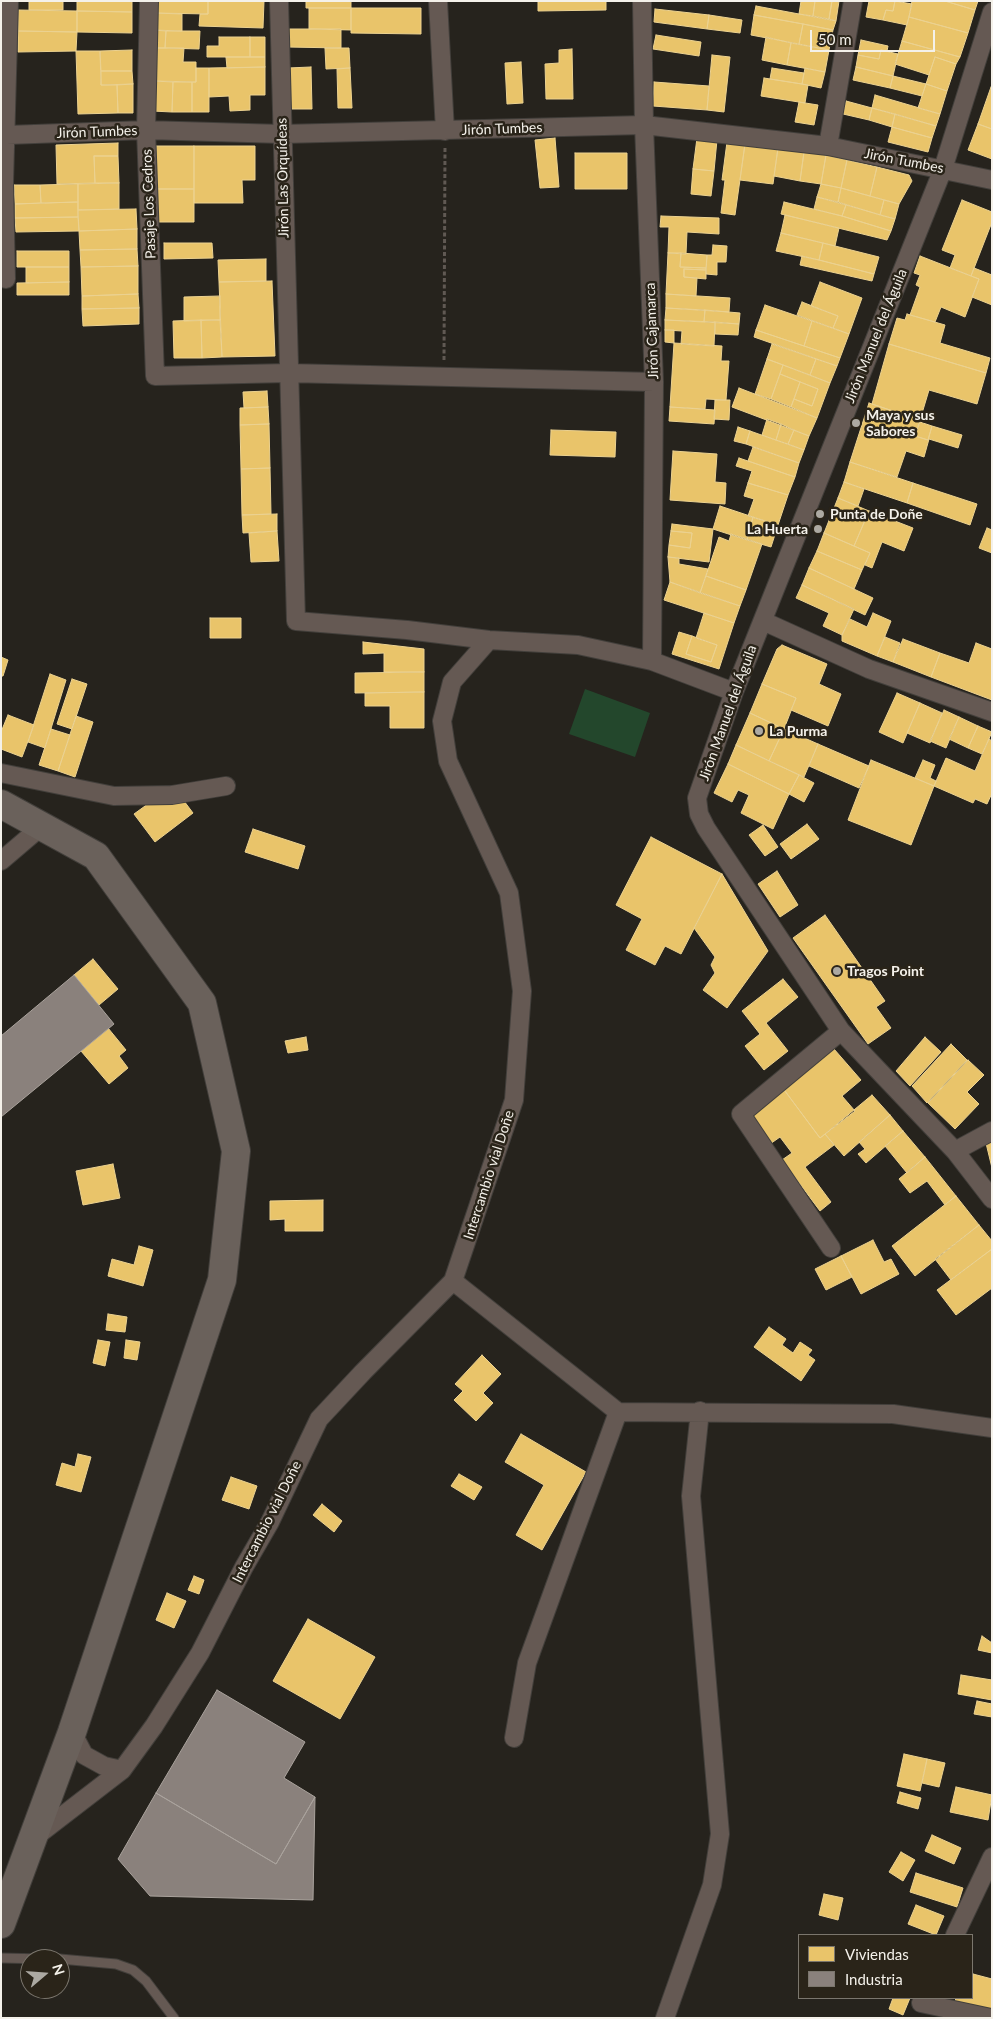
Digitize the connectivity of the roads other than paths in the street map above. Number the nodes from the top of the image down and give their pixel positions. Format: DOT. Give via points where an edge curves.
graph roads {
  1 [pos="9,1"];
  2 [pos="149,1"];
  3 [pos="279,1"];
  4 [pos="438,1"];
  5 [pos="642,1"];
  6 [pos="853,1"];
  7 [pos="992,12"];
  8 [pos="4,62"];
  9 [pos="644,125"];
  10 [pos="146,130"];
  11 [pos="445,131"];
  12 [pos="282,134"];
  13 [pos="7,135"];
  14 [pos="828,146"];
  15 [pos="943,169"];
  16 [pos="992,180"];
  17 [pos="6,279"];
  18 [pos="288,373"];
  19 [pos="654,382"];
  20 [pos="763,621"];
  21 [pos="489,640"];
  22 [pos="652,661"];
  23 [pos="734,692"];
  24 [pos="992,712"];
  25 [pos="1,773"];
  26 [pos="226,786"];
  27 [pos="1,804"];
  28 [pos="42,826"];
  29 [pos="1,860"];
  30 [pos="841,1031"];
  31 [pos="992,1131"];
  32 [pos="955,1151"];
  33 [pos="992,1199"];
  34 [pos="831,1248"];
  35 [pos="453,1281"];
  36 [pos="618,1412"];
  37 [pos="700,1412"];
  38 [pos="992,1428"];
  39 [pos="72,1732"];
  40 [pos="514,1738"];
  41 [pos="122,1770"];
  42 [pos="31,1840"];
  43 [pos="992,1857"];
  44 [pos="1,1924"];
  45 [pos="955,1934"];
  46 [pos="1,1958"];
  47 [pos="20,1958"];
  48 [pos="70,1960"];
  49 [pos="920,2006"];
  50 [pos="174,2018"];
  51 [pos="664,2018"];
  52 [pos="991,2018"];
  1 -- 8 [label="street"];
  2 -- 10 [label="street, Pasaje Los Cedros"];
  3 -- 12 [label="street, Jirón Las Orquídeas"];
  4 -- 11 [label="street"];
  5 -- 9 [label="street, Jirón Cajamarca"];
  6 -- 14 [label="street"];
  7 -- 15 [label="street, Jirón Manuel del Águila"];
  8 -- 13 [label="street"];
  9 -- 11 [label="street, Jirón Tumbes"];
  9 -- 14 [label="street, Jirón Tumbes"];
  9 -- 19 [label="street, Jirón Cajamarca"];
  10 -- 12 [label="street, Jirón Tumbes"];
  10 -- 13 [label="street, Jirón Tumbes"];
  10 -- 18 [label="street, Pasaje Los Cedros" via="156,376"];
  11 -- 12 [label="street, Jirón Tumbes"];
  12 -- 18 [label="street, Jirón Las Orquídeas"];
  13 -- 17 [label="street" via="4,183"];
  14 -- 15 [label="street, Jirón Tumbes"];
  15 -- 16 [label="street, Jirón Tumbes"];
  15 -- 20 [label="street, Jirón Manuel del Águila"];
  18 -- 19 [label="street"];
  18 -- 21 [label="street, Jirón Las Orquídeas" via="296,621"];
  19 -- 22 [label="street, Jirón Cajamarca"];
  20 -- 23 [label="street, Jirón Manuel del Águila"];
  20 -- 24 [label="street" via="868,669"];
  21 -- 22 [label="street" via="578,645"];
  21 -- 35 [label="street, Intercambio vial Doñe" via="452,682 442,720 448,761 509,893 522,990 514,1100"];
  22 -- 23 [label="street"];
  23 -- 30 [label="street, Jirón Manuel del Águila" via="697,798 700,814 706,828"];
  25 -- 26 [label="street" via="114,796 172,795"];
  27 -- 28 [label="highway"];
  28 -- 29 [label="street"];
  28 -- 39 [label="highway" via="96,856 202,1003 236,1151 222,1280"];
  30 -- 32 [label="street"];
  30 -- 34 [label="street" via="741,1114"];
  31 -- 32 [label="street"];
  32 -- 33 [label="street"];
  35 -- 36 [label="street"];
  35 -- 41 [label="street, Intercambio vial Doñe" via="319,1419 270,1522 200,1653"];
  36 -- 37 [label="street"];
  36 -- 40 [label="street" via="527,1663"];
  37 -- 38 [label="street" via="893,1414"];
  37 -- 51 [label="street" via="691,1496 720,1834 712,1885"];
  39 -- 41 [label="street" via="84,1755 104,1766"];
  39 -- 42 [label="highway"];
  41 -- 42 [label="street, Intercambio vial Doñe"];
  42 -- 44 [label="highway"];
  43 -- 45 [label="street"];
  46 -- 47 [label="lane"];
  48 -- 50 [label="lane" via="116,1964 133,1970 146,1981"];
  49 -- 52 [label="street"];
}
